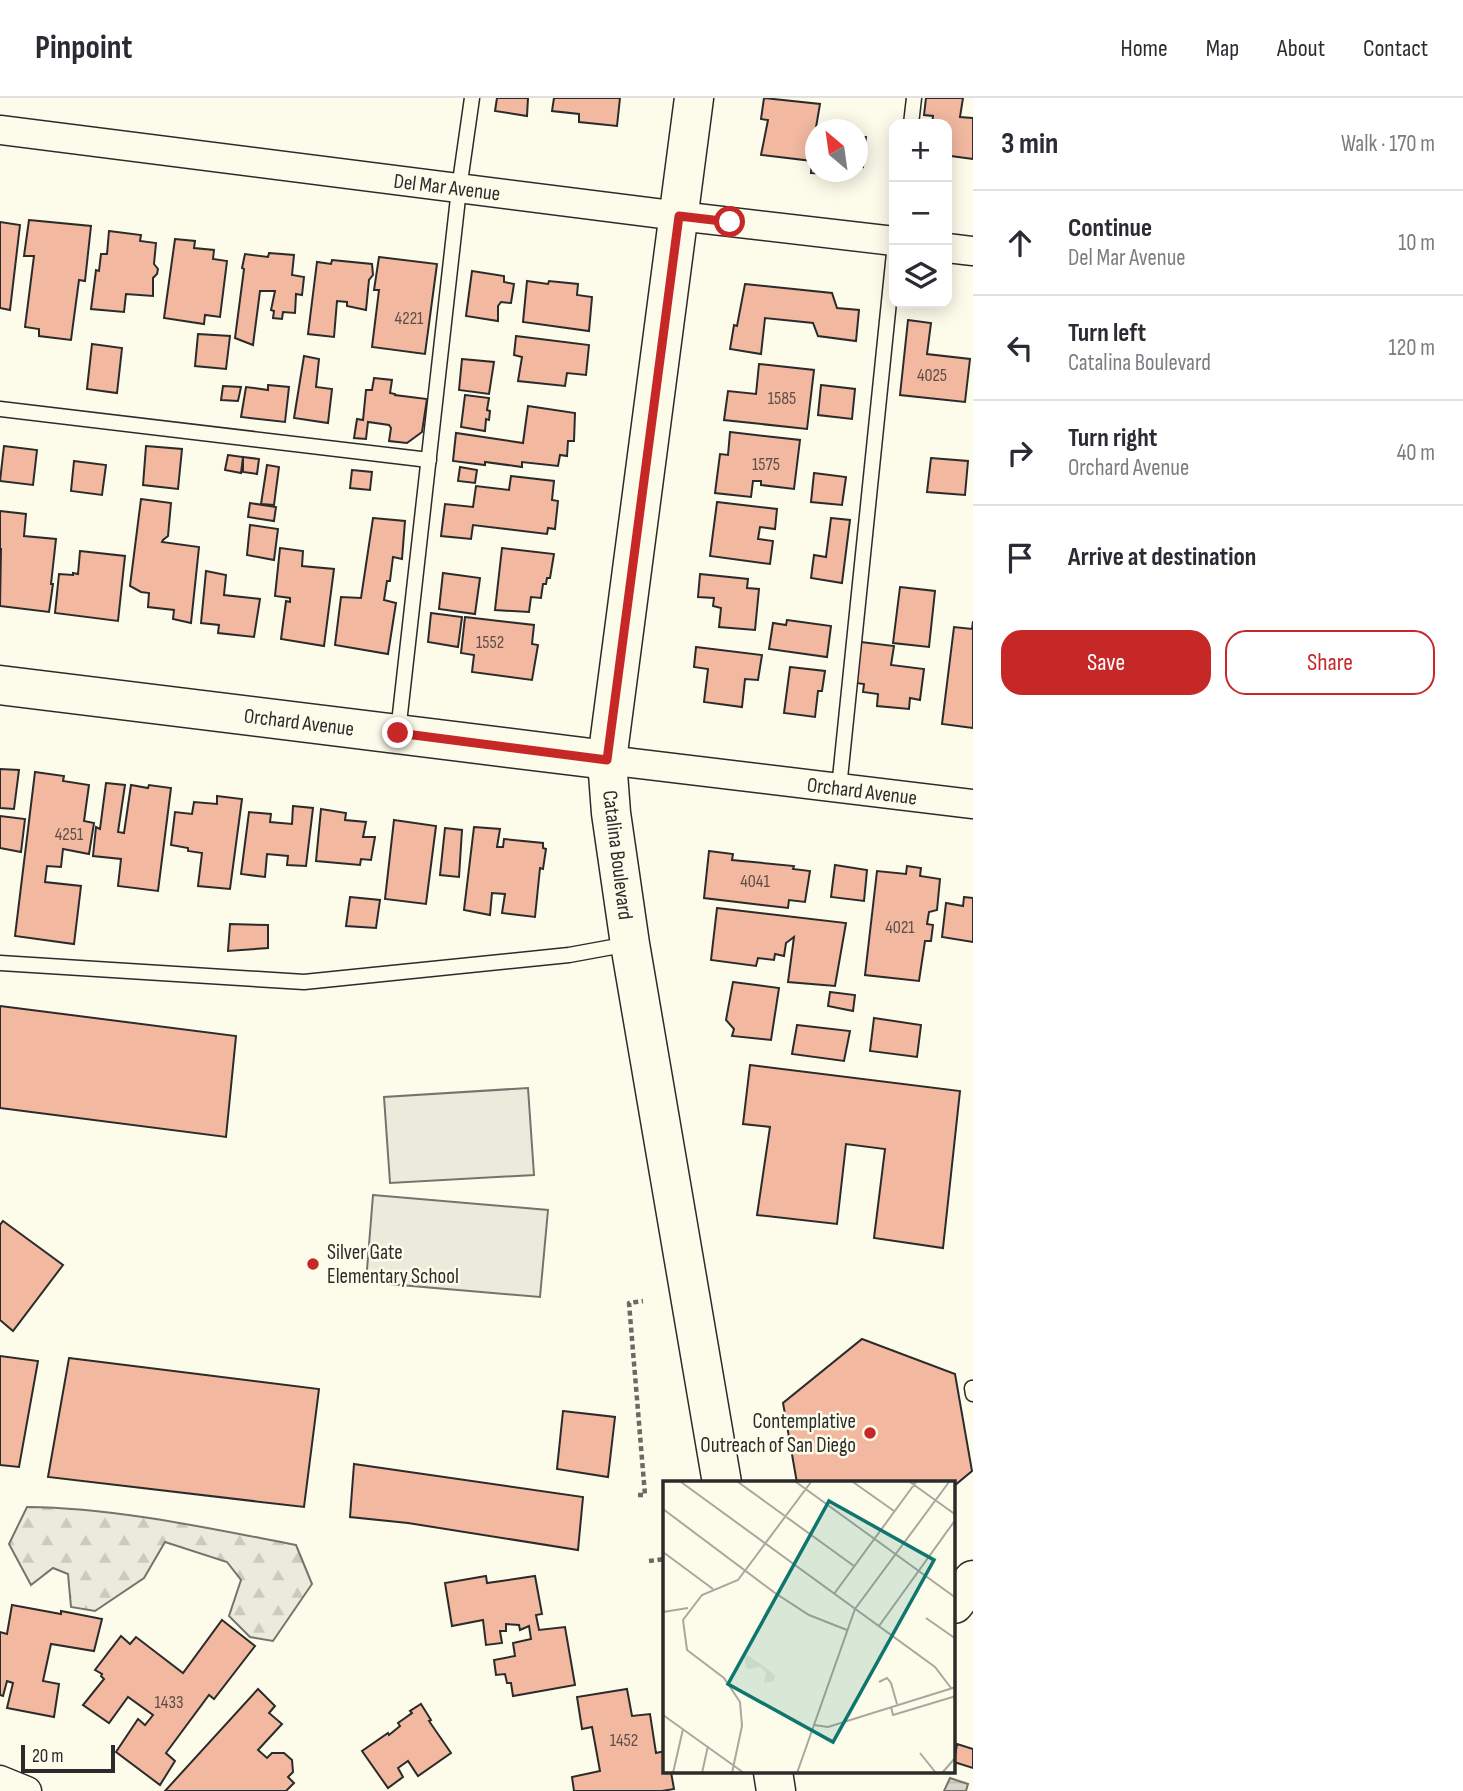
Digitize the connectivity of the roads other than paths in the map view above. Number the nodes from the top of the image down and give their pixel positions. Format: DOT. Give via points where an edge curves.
graph roads {
  1 [pos="472,98"];
  2 [pos="694,98"];
  3 [pos="914,98"];
  4 [pos="912,119"];
  5 [pos="0,130"];
  6 [pos="459,189"];
  7 [pos="679,216"];
  8 [pos="889,240"];
  9 [pos="952,249"];
  10 [pos="973,251"];
  11 [pos="889,302"];
  12 [pos="0,409"];
  13 [pos="429,460"];
  14 [pos="0,685"];
  15 [pos="398,733"];
  16 [pos="607,760"];
  17 [pos="839,788"];
  18 [pos="973,804"];
  19 [pos="630,944"];
  20 [pos="0,962"];
  21 [pos="972,1388"];
  22 [pos="973,1394"];
  23 [pos="722,1481"];
  24 [pos="973,1580"];
  25 [pos="956,1601"];
  26 [pos="0,1780"];
  27 [pos="27,1791"];
  1 -- 6 [label="lane"];
  2 -- 7 [label="main road, Catalina Boulevard"];
  3 -- 4 [label="lane"];
  5 -- 6 [label="street, Del Mar Avenue"];
  6 -- 7 [label="street, Del Mar Avenue"];
  6 -- 13 [label="lane"];
  7 -- 8 [label="street, Del Mar Avenue"];
  7 -- 16 [label="main road, Catalina Boulevard"];
  9 -- 10 [label="street"];
  11 -- 17 [label="lane"];
  12 -- 13 [label="lane"];
  13 -- 15 [label="lane"];
  14 -- 15 [label="main road, Orchard Avenue"];
  15 -- 16 [label="main road, Orchard Avenue"];
  16 -- 17 [label="street, Orchard Avenue"];
  16 -- 19 [label="main road, Catalina Boulevard"];
  17 -- 18 [label="street, Orchard Avenue"];
  19 -- 20 [label="lane" via="569,955 304,982"];
  19 -- 23 [label="main road, Catalina Boulevard"];
  21 -- 22 [label="lane"];
  24 -- 25 [label="main road"];
  26 -- 27 [label="street"];
}
